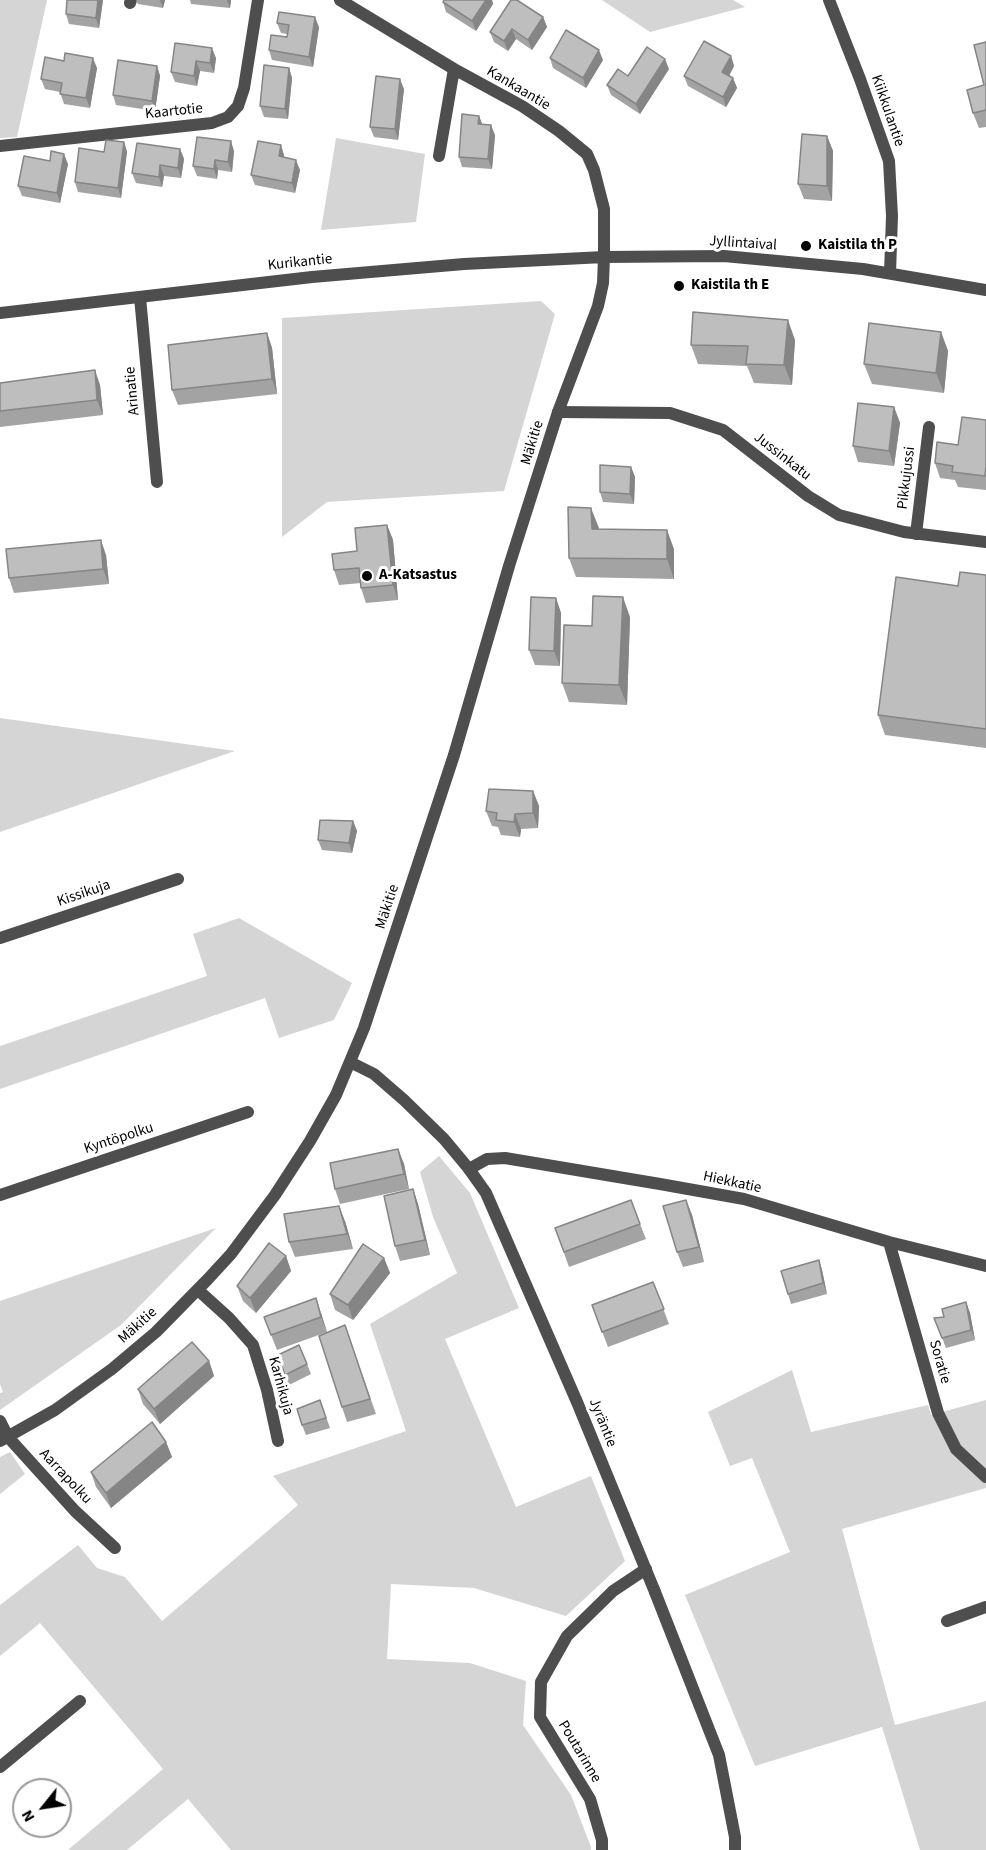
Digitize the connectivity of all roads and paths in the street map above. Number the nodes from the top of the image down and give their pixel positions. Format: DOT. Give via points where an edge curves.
graph roads {
  1 [pos="258,0"];
  2 [pos="339,0"];
  3 [pos="829,0"];
  4 [pos="454,69"];
  5 [pos="0,146"];
  6 [pos="439,156"];
  7 [pos="604,257"];
  8 [pos="890,273"];
  9 [pos="986,290"];
  10 [pos="140,297"];
  11 [pos="0,313"];
  12 [pos="558,412"];
  13 [pos="928,427"];
  14 [pos="157,482"];
  15 [pos="916,534"];
  16 [pos="986,542"];
  17 [pos="178,879"];
  18 [pos="0,938"];
  19 [pos="351,1062"];
  20 [pos="248,1112"];
  21 [pos="469,1168"];
  22 [pos="0,1195"];
  23 [pos="889,1242"];
  24 [pos="986,1266"];
  25 [pos="198,1290"];
  26 [pos="0,1421"];
  27 [pos="4,1439"];
  28 [pos="278,1441"];
  29 [pos="986,1476"];
  30 [pos="115,1548"];
  31 [pos="646,1569"];
  32 [pos="986,1607"];
  33 [pos="947,1620"];
  34 [pos="80,1701"];
  35 [pos="0,1767"];
  36 [pos="602,1850"];
  37 [pos="735,1850"];
  1 -- 5 [label="street, Kaartotie" via="244,88 238,106 228,117 212,123"];
  2 -- 4 [label="street, Kankaantie"];
  3 -- 8 [label="street, Kiikkulantie" via="889,161"];
  4 -- 6 [label="street"];
  4 -- 7 [label="street, Kankaantie" via="522,106 587,154 604,209"];
  7 -- 8 [label="street, Jyllintaival" via="724,256"];
  7 -- 10 [label="street, Kurikantie" via="312,277"];
  7 -- 12 [label="street, Mäkitie" via="598,306"];
  8 -- 9 [label="street, Jyllintaival"];
  10 -- 11 [label="street, Kurikantie"];
  10 -- 14 [label="street, Arinatie"];
  12 -- 15 [label="street, Jussinkatu" via="670,413 723,430 839,515"];
  12 -- 19 [label="street, Mäkitie" via="454,755"];
  13 -- 15 [label="street, Pikkujussi"];
  15 -- 16 [label="street, Jussinkatu"];
  17 -- 18 [label="street, Kissikuja"];
  19 -- 21 [label="street, Jyräntie" via="374,1074 404,1100"];
  19 -- 25 [label="street, Mäkitie" via="315,1132 275,1195"];
  20 -- 22 [label="street, Kyntöpolku"];
  21 -- 23 [label="street, Hiekkatie" via="487,1159 505,1158 649,1182 744,1199"];
  21 -- 31 [label="street, Jyräntie" via="486,1193"];
  23 -- 24 [label="street, Hiekkatie"];
  23 -- 29 [label="street, Soratie" via="938,1413 956,1449"];
  25 -- 27 [label="street, Mäkitie" via="112,1369 55,1410"];
  25 -- 28 [label="street, Karhikuja" via="253,1346"];
  26 -- 27 [label="street, Aarrapolku"];
  27 -- 30 [label="street, Aarrapolku"];
  31 -- 36 [label="street, Poutarinne" via="613,1592 567,1636 541,1682 540,1717 590,1799"];
  31 -- 37 [label="street, Jyräntie" via="719,1755"];
  32 -- 33 [label="street"];
  34 -- 35 [label="street"];
}
